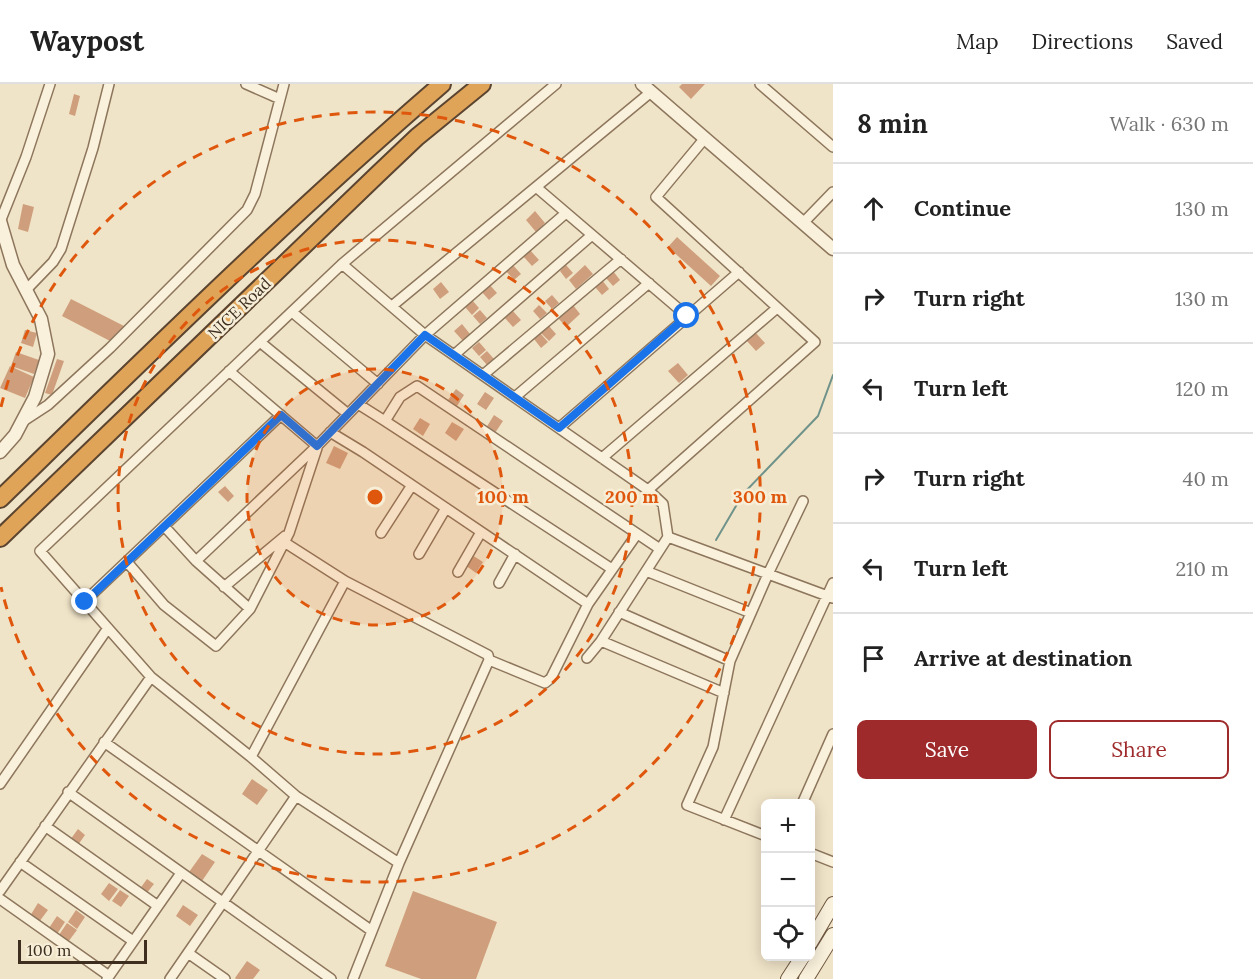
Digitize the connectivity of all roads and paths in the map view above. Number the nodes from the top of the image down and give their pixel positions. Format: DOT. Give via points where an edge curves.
graph roads {
  1 [pos="50,84"];
  2 [pos="109,84"];
  3 [pos="246,84"];
  4 [pos="284,84"];
  5 [pos="442,84"];
  6 [pos="482,84"];
  7 [pos="556,84"];
  8 [pos="760,84"];
  9 [pos="646,88"];
  10 [pos="280,99"];
  11 [pos="705,138"];
  12 [pos="833,147"];
  13 [pos="536,187"];
  14 [pos="833,192"];
  15 [pos="566,213"];
  16 [pos="0,222"];
  17 [pos="803,223"];
  18 [pos="592,235"];
  19 [pos="833,249"];
  20 [pos="621,259"];
  21 [pos="342,264"];
  22 [pos="739,272"];
  23 [pos="649,283"];
  24 [pos="26,290"];
  25 [pos="392,306"];
  26 [pos="777,308"];
  27 [pos="292,312"];
  28 [pos="687,316"];
  29 [pos="425,335"];
  30 [pos="260,342"];
  31 [pos="454,355"];
  32 [pos="229,371"];
  33 [pos="483,375"];
  34 [pos="378,384"];
  35 [pos="515,397"];
  36 [pos="358,404"];
  37 [pos="348,414"];
  38 [pos="281,415"];
  39 [pos="385,421"];
  40 [pos="21,423"];
  41 [pos="559,428"];
  42 [pos="330,432"];
  43 [pos="317,446"];
  44 [pos="0,452"];
  45 [pos="602,458"];
  46 [pos="412,485"];
  47 [pos="648,490"];
  48 [pos="0,499"];
  49 [pos="803,501"];
  50 [pos="446,508"];
  51 [pos="164,526"];
  52 [pos="481,532"];
  53 [pos="289,533"];
  54 [pos="381,533"];
  55 [pos="637,534"];
  56 [pos="668,537"];
  57 [pos="0,538"];
  58 [pos="284,542"];
  59 [pos="660,549"];
  60 [pos="419,554"];
  61 [pos="515,555"];
  62 [pos="196,561"];
  63 [pos="127,562"];
  64 [pos="612,569"];
  65 [pos="646,571"];
  66 [pos="458,572"];
  67 [pos="768,574"];
  68 [pos="345,581"];
  69 [pos="499,583"];
  70 [pos="833,583"];
  71 [pos="225,586"];
  72 [pos="830,597"];
  73 [pos="85,602"];
  74 [pos="588,604"];
  75 [pos="250,609"];
  76 [pos="619,612"];
  77 [pos="751,613"];
  78 [pos="108,628"];
  79 [pos="601,641"];
  80 [pos="587,658"];
  81 [pos="489,660"];
  82 [pos="730,661"];
  83 [pos="151,677"];
  84 [pos="724,693"];
  85 [pos="833,734"];
  86 [pos="104,742"];
  87 [pos="251,757"];
  88 [pos="0,784"];
  89 [pos="68,792"];
  90 [pos="296,796"];
  91 [pos="804,799"];
  92 [pos="724,820"];
  93 [pos="45,826"];
  94 [pos="761,834"];
  95 [pos="258,851"];
  96 [pos="815,855"];
  97 [pos="20,862"];
  98 [pos="833,862"];
  99 [pos="399,863"];
  100 [pos="181,873"];
  101 [pos="2,884"];
  102 [pos="0,899"];
  103 [pos="222,902"];
  104 [pos="833,904"];
  105 [pos="158,906"];
  106 [pos="372,931"];
  107 [pos="815,935"];
  108 [pos="833,935"];
  109 [pos="133,941"];
  110 [pos="188,953"];
  111 [pos="800,961"];
  112 [pos="108,977"];
  113 [pos="170,979"];
  114 [pos="225,979"];
  115 [pos="331,979"];
  116 [pos="353,979"];
  117 [pos="788,979"];
  118 [pos="806,979"];
  1 -- 16 [label="street"];
  2 -- 24 [label="street" via="61,249"];
  3 -- 10 [label="street"];
  4 -- 10 [label="street"];
  5 -- 48 [label="highway, NICE Road" via="216,290"];
  6 -- 57 [label="highway, NICE Road" via="377,175"];
  7 -- 21 [label="street"];
  8 -- 12 [label="street"];
  9 -- 11 [label="street"];
  9 -- 13 [label="street"];
  10 -- 40 [label="street" via="255,194 247,210 110,348 48,405"];
  11 -- 17 [label="street"];
  11 -- 22 [label="street" via="656,197"];
  13 -- 15 [label="street"];
  13 -- 25 [label="street"];
  14 -- 17 [label="street"];
  15 -- 18 [label="street"];
  15 -- 29 [label="street"];
  16 -- 24 [label="street" via="13,265"];
  17 -- 19 [label="street"];
  18 -- 20 [label="street"];
  18 -- 31 [label="street"];
  20 -- 23 [label="street"];
  20 -- 33 [label="street"];
  21 -- 25 [label="street"];
  21 -- 27 [label="street"];
  22 -- 26 [label="street"];
  22 -- 28 [label="street"];
  23 -- 28 [label="street"];
  23 -- 35 [label="street"];
  24 -- 40 [label="street" via="41,319 48,354 35,397"];
  25 -- 29 [label="street"];
  26 -- 45 [label="street"];
  26 -- 47 [label="street" via="815,342"];
  27 -- 30 [label="street"];
  27 -- 34 [label="street"];
  28 -- 41 [label="street"];
  29 -- 31 [label="street"];
  29 -- 34 [label="street"];
  30 -- 32 [label="street"];
  30 -- 37 [label="street"];
  31 -- 33 [label="street"];
  32 -- 38 [label="street"];
  32 -- 73 [label="street" via="40,551"];
  33 -- 35 [label="street"];
  34 -- 36 [label="street"];
  35 -- 41 [label="street"];
  36 -- 37 [label="street"];
  36 -- 39 [label="street"];
  37 -- 42 [label="street"];
  38 -- 43 [label="street"];
  38 -- 51 [label="street"];
  39 -- 55 [label="street" via="400,397 417,386"];
  39 -- 64 [label="street"];
  40 -- 44 [label="street"];
  41 -- 45 [label="street"];
  42 -- 43 [label="street"];
  42 -- 46 [label="street"];
  43 -- 53 [label="street"];
  43 -- 62 [label="street"];
  45 -- 47 [label="street"];
  46 -- 50 [label="street"];
  46 -- 54 [label="street"];
  47 -- 56 [label="street" via="663,504"];
  49 -- 67 [label="street"];
  50 -- 52 [label="street"];
  50 -- 60 [label="street"];
  51 -- 62 [label="street"];
  51 -- 63 [label="street"];
  52 -- 61 [label="street"];
  52 -- 66 [label="street"];
  53 -- 58 [label="street"];
  53 -- 71 [label="street"];
  55 -- 59 [label="street"];
  55 -- 64 [label="street"];
  56 -- 59 [label="street"];
  56 -- 67 [label="street"];
  58 -- 68 [label="street"];
  58 -- 75 [label="street"];
  59 -- 65 [label="street"];
  61 -- 69 [label="street"];
  61 -- 74 [label="street"];
  62 -- 71 [label="street"];
  63 -- 73 [label="street"];
  63 -- 75 [label="street" via="164,605 216,645"];
  64 -- 74 [label="street"];
  65 -- 76 [label="street"];
  65 -- 77 [label="street"];
  67 -- 72 [label="street"];
  67 -- 77 [label="street"];
  68 -- 81 [label="street" via="483,651"];
  68 -- 87 [label="street"];
  70 -- 72 [label="street"];
  71 -- 75 [label="street"];
  72 -- 92 [label="street"];
  73 -- 78 [label="street"];
  74 -- 81 [label="street" via="545,683"];
  76 -- 79 [label="street"];
  76 -- 82 [label="street"];
  77 -- 82 [label="street"];
  78 -- 83 [label="street"];
  78 -- 88 [label="street"];
  79 -- 80 [label="street"];
  79 -- 84 [label="street"];
  81 -- 99 [label="street"];
  82 -- 84 [label="street"];
  83 -- 86 [label="street"];
  83 -- 87 [label="street"];
  84 -- 92 [label="street" via="713,747 687,805"];
  85 -- 91 [label="street"];
  86 -- 89 [label="street"];
  86 -- 95 [label="street"];
  87 -- 90 [label="street"];
  89 -- 93 [label="street"];
  89 -- 100 [label="street"];
  90 -- 95 [label="street"];
  90 -- 99 [label="street"];
  92 -- 94 [label="street"];
  93 -- 97 [label="street"];
  93 -- 105 [label="street"];
  95 -- 103 [label="street"];
  95 -- 106 [label="street"];
  96 -- 98 [label="street"];
  97 -- 101 [label="street"];
  97 -- 109 [label="street"];
  99 -- 106 [label="street"];
  100 -- 103 [label="street"];
  100 -- 105 [label="street"];
  102 -- 112 [label="street"];
  103 -- 110 [label="street"];
  103 -- 115 [label="street"];
  104 -- 107 [label="main road"];
  105 -- 109 [label="street"];
  106 -- 116 [label="street"];
  108 -- 118 [label="main road"];
  109 -- 112 [label="street"];
  110 -- 113 [label="street"];
  110 -- 114 [label="street"];
  111 -- 117 [label="main road"];
}
